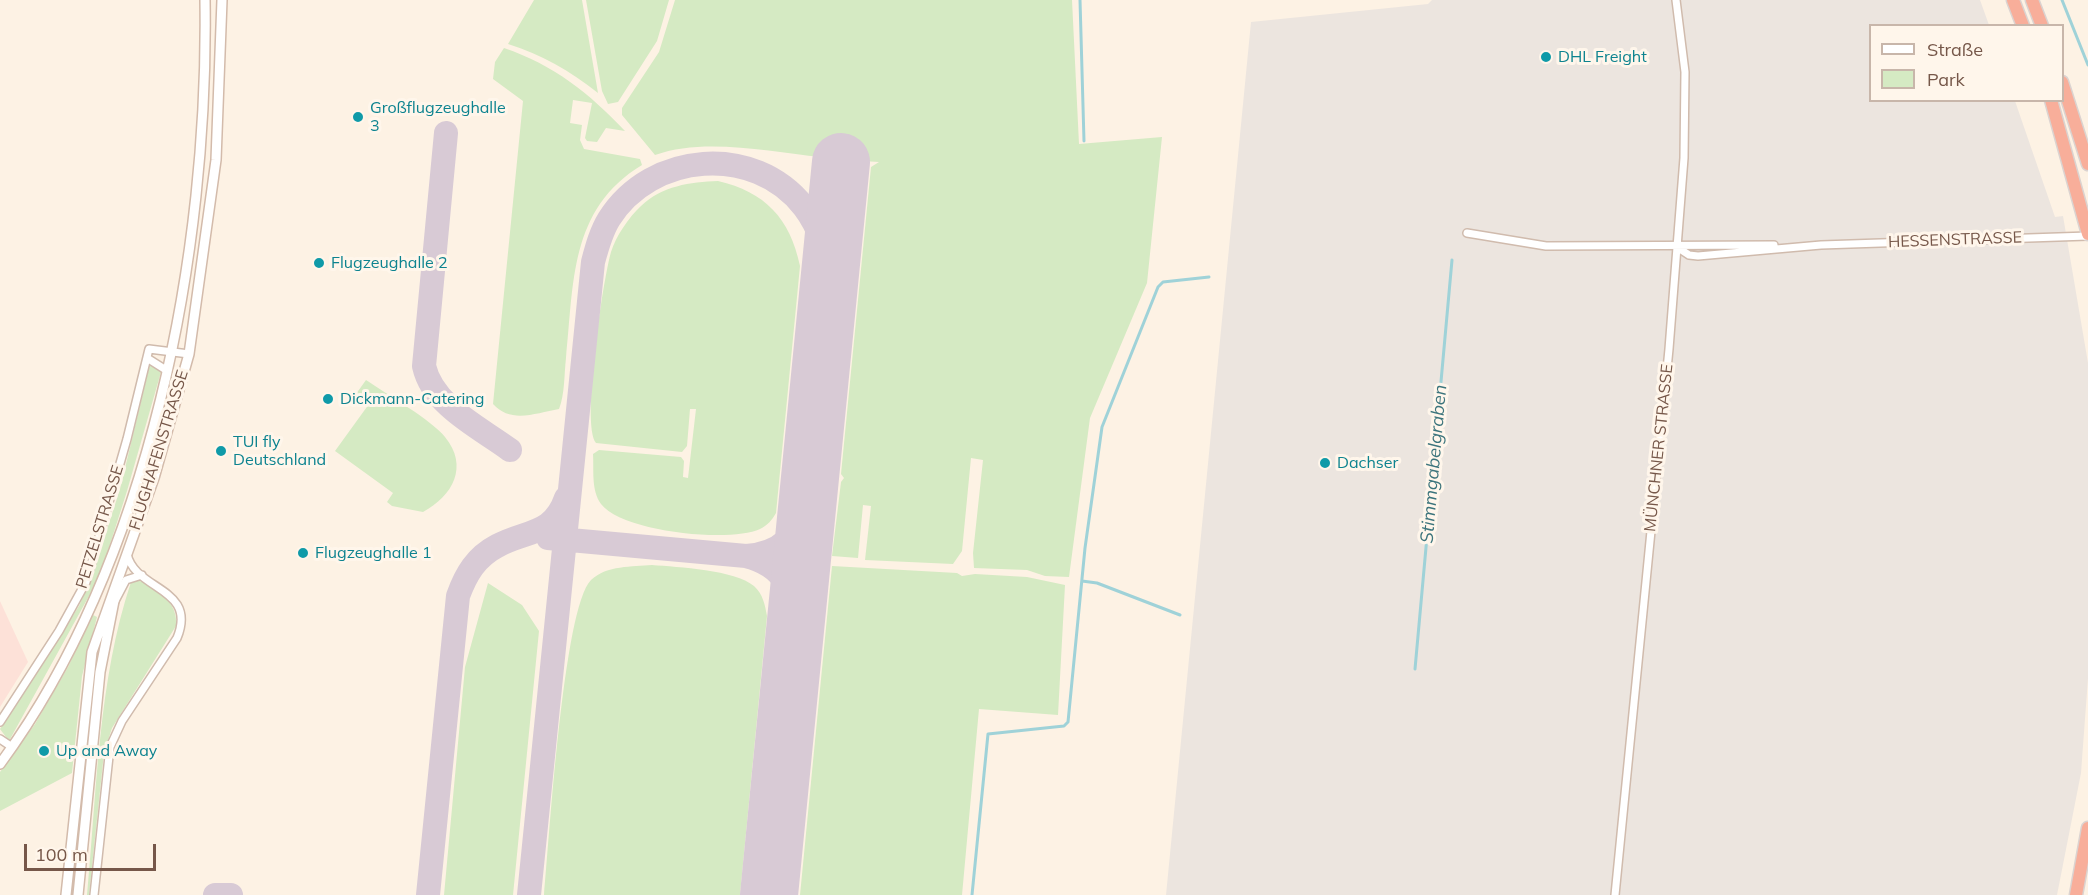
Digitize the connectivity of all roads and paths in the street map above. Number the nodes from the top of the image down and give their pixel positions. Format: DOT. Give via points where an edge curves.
graph roads {
  1 [pos="205,0"];
  2 [pos="222,0"];
  3 [pos="1676,0"];
  4 [pos="2013,0"];
  5 [pos="2032,0"];
  6 [pos="2022,24"];
  7 [pos="2041,24"];
  8 [pos="2064,88"];
  9 [pos="2051,102"];
  10 [pos="2088,164"];
  11 [pos="1467,233"];
  12 [pos="2084,235"];
  13 [pos="1821,245"];
  14 [pos="1677,247"];
  15 [pos="170,350"];
  16 [pos="189,354"];
  17 [pos="147,358"];
  18 [pos="166,370"];
  19 [pos="127,551"];
  20 [pos="142,575"];
  21 [pos="118,576"];
  22 [pos="115,601"];
  23 [pos="0,722"];
  24 [pos="0,739"];
  25 [pos="12,747"];
  26 [pos="0,765"];
  27 [pos="2088,828"];
  28 [pos="66,895"];
  29 [pos="78,895"];
  30 [pos="94,895"];
  31 [pos="1615,895"];
  32 [pos="2076,895"];
  1 -- 15 [label="main road, FLUGHAFENSTRASSE" via="194,215"];
  2 -- 16 [label="main road, FLUGHAFENSTRASSE" via="216,160"];
  3 -- 14 [label="street, MÜNCHNER STRASSE" via="1686,95"];
  4 -- 6 [label="highway"];
  5 -- 7 [label="highway"];
  8 -- 10 [label="highway"];
  9 -- 12 [label="highway"];
  11 -- 14 [label="street" via="1546,246"];
  12 -- 13 [label="street, HESSENSTRASSE"];
  13 -- 14 [label="street, HESSENSTRASSE"];
  13 -- 14 [label="street, HESSENSTRASSE" via="1698,256"];
  14 -- 31 [label="street, MÜNCHNER STRASSE"];
  15 -- 16 [label="street"];
  15 -- 17 [label="street, PETZELSTRASSE" via="149,349"];
  15 -- 18 [label="main road, FLUGHAFENSTRASSE"];
  16 -- 19 [label="main road, FLUGHAFENSTRASSE" via="154,478"];
  17 -- 18 [label="street"];
  17 -- 23 [label="street, PETZELSTRASSE" via="86,582"];
  18 -- 25 [label="main road, FLUGHAFENSTRASSE" via="134,488 101,579 60,669"];
  19 -- 20 [label="street" via="130,563"];
  19 -- 21 [label="main road, FLUGHAFENSTRASSE"];
  20 -- 22 [label="street" via="126,580"];
  20 -- 30 [label="street" via="176,601 182,624 177,638 122,720 110,747"];
  21 -- 22 [label="main road"];
  21 -- 28 [label="main road, FLUGHAFENSTRASSE" via="88,675"];
  22 -- 29 [label="main road" via="104,645"];
  24 -- 25 [label="street"];
  25 -- 26 [label="main road, FLUGHAFENSTRASSE"];
  27 -- 32 [label="highway"];
}
